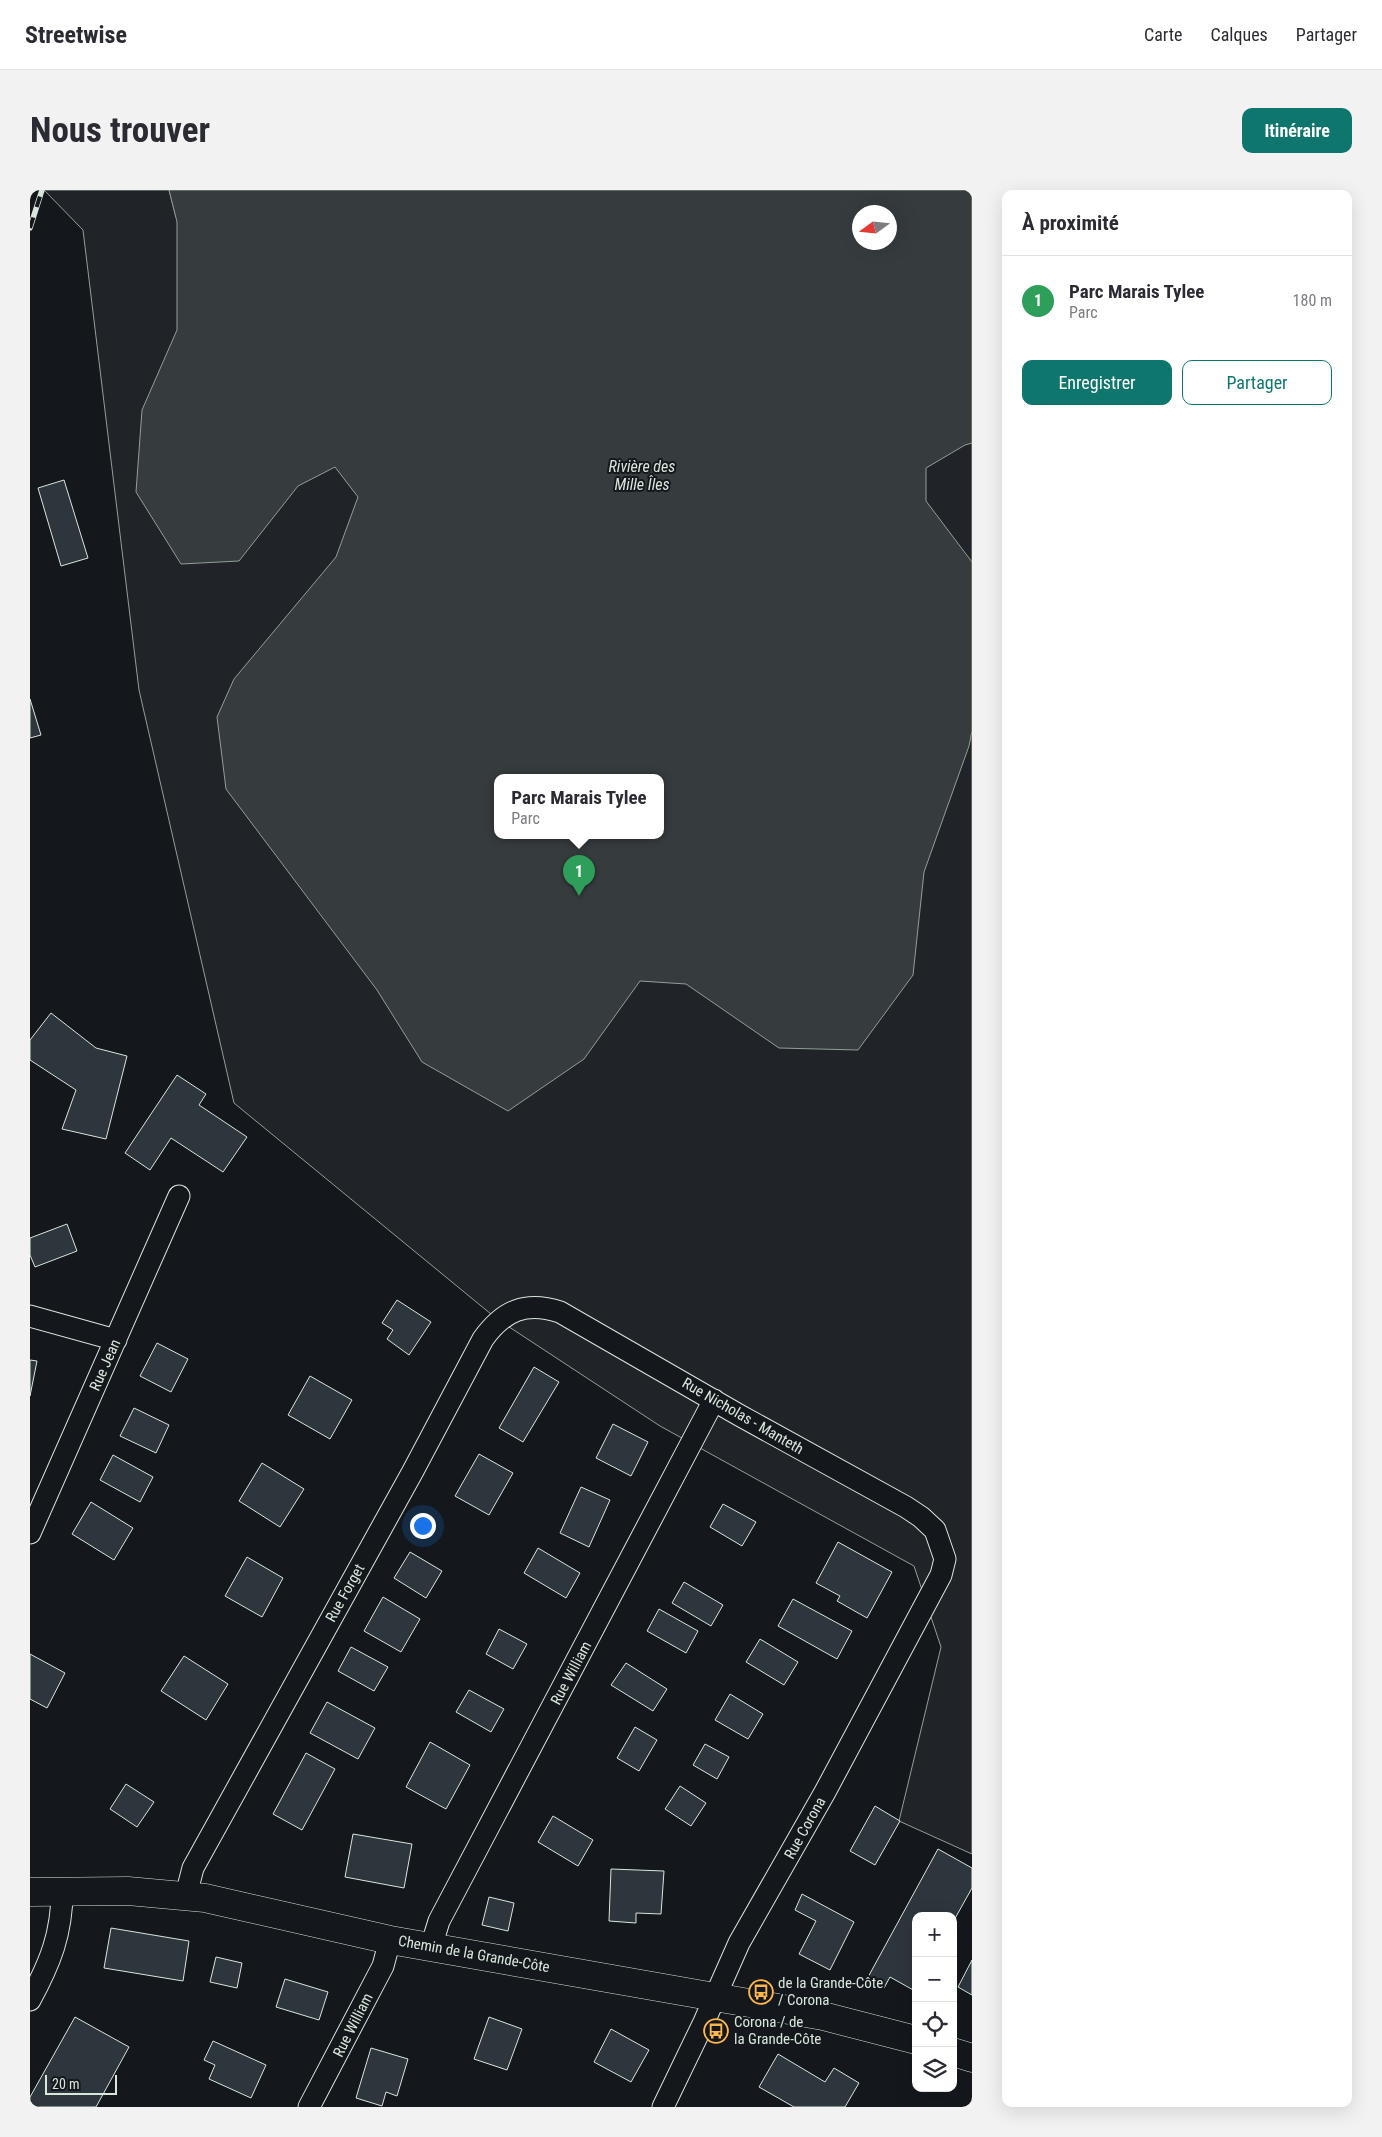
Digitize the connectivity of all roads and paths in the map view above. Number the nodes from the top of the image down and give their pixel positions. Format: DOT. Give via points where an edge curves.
graph roads {
  1 [pos="179,1196"];
  2 [pos="525,1308"];
  3 [pos="30,1316"];
  4 [pos="116,1340"];
  5 [pos="714,1400"];
  6 [pos="30,1533"];
  7 [pos="943,1551"];
  8 [pos="30,1892"];
  9 [pos="62,1892"];
  10 [pos="186,1895"];
  11 [pos="390,1940"];
  12 [pos="431,1947"];
  13 [pos="715,1997"];
  14 [pos="30,2000"];
  15 [pos="912,2039"];
  16 [pos="957,2053"];
  17 [pos="972,2058"];
  18 [pos="309,2107"];
  19 [pos="662,2107"];
  1 -- 4 [label="street, Rue Jean"];
  2 -- 5 [label="street, Rue Nicholas - Manteth" via="548,1308 567,1315"];
  2 -- 10 [label="street, Rue Forget" via="497,1322 474,1356 193,1868"];
  3 -- 4 [label="street"];
  4 -- 6 [label="street, Rue Jean"];
  5 -- 7 [label="street, Rue Nicholas - Manteth" via="921,1517 935,1530"];
  5 -- 12 [label="street, Rue William" via="439,1921"];
  7 -- 13 [label="street, Rue Corona" via="945,1566 942,1575 739,1943"];
  8 -- 9 [label="main road, Chemin de la Grande-Côte"];
  9 -- 10 [label="main road, Chemin de la Grande-Côte" via="128,1891"];
  9 -- 14 [label="street" via="62,1915 54,1952"];
  10 -- 11 [label="main road, Chemin de la Grande-Côte"];
  11 -- 12 [label="main road, Chemin de la Grande-Côte"];
  11 -- 18 [label="street, Rue William" via="382,1966"];
  12 -- 13 [label="main road, Chemin de la Grande-Côte"];
  13 -- 15 [label="main road, Chemin de la Grande-Côte" via="823,2016"];
  13 -- 19 [label="street, Rue Corona"];
  16 -- 17 [label="main road"];
}
